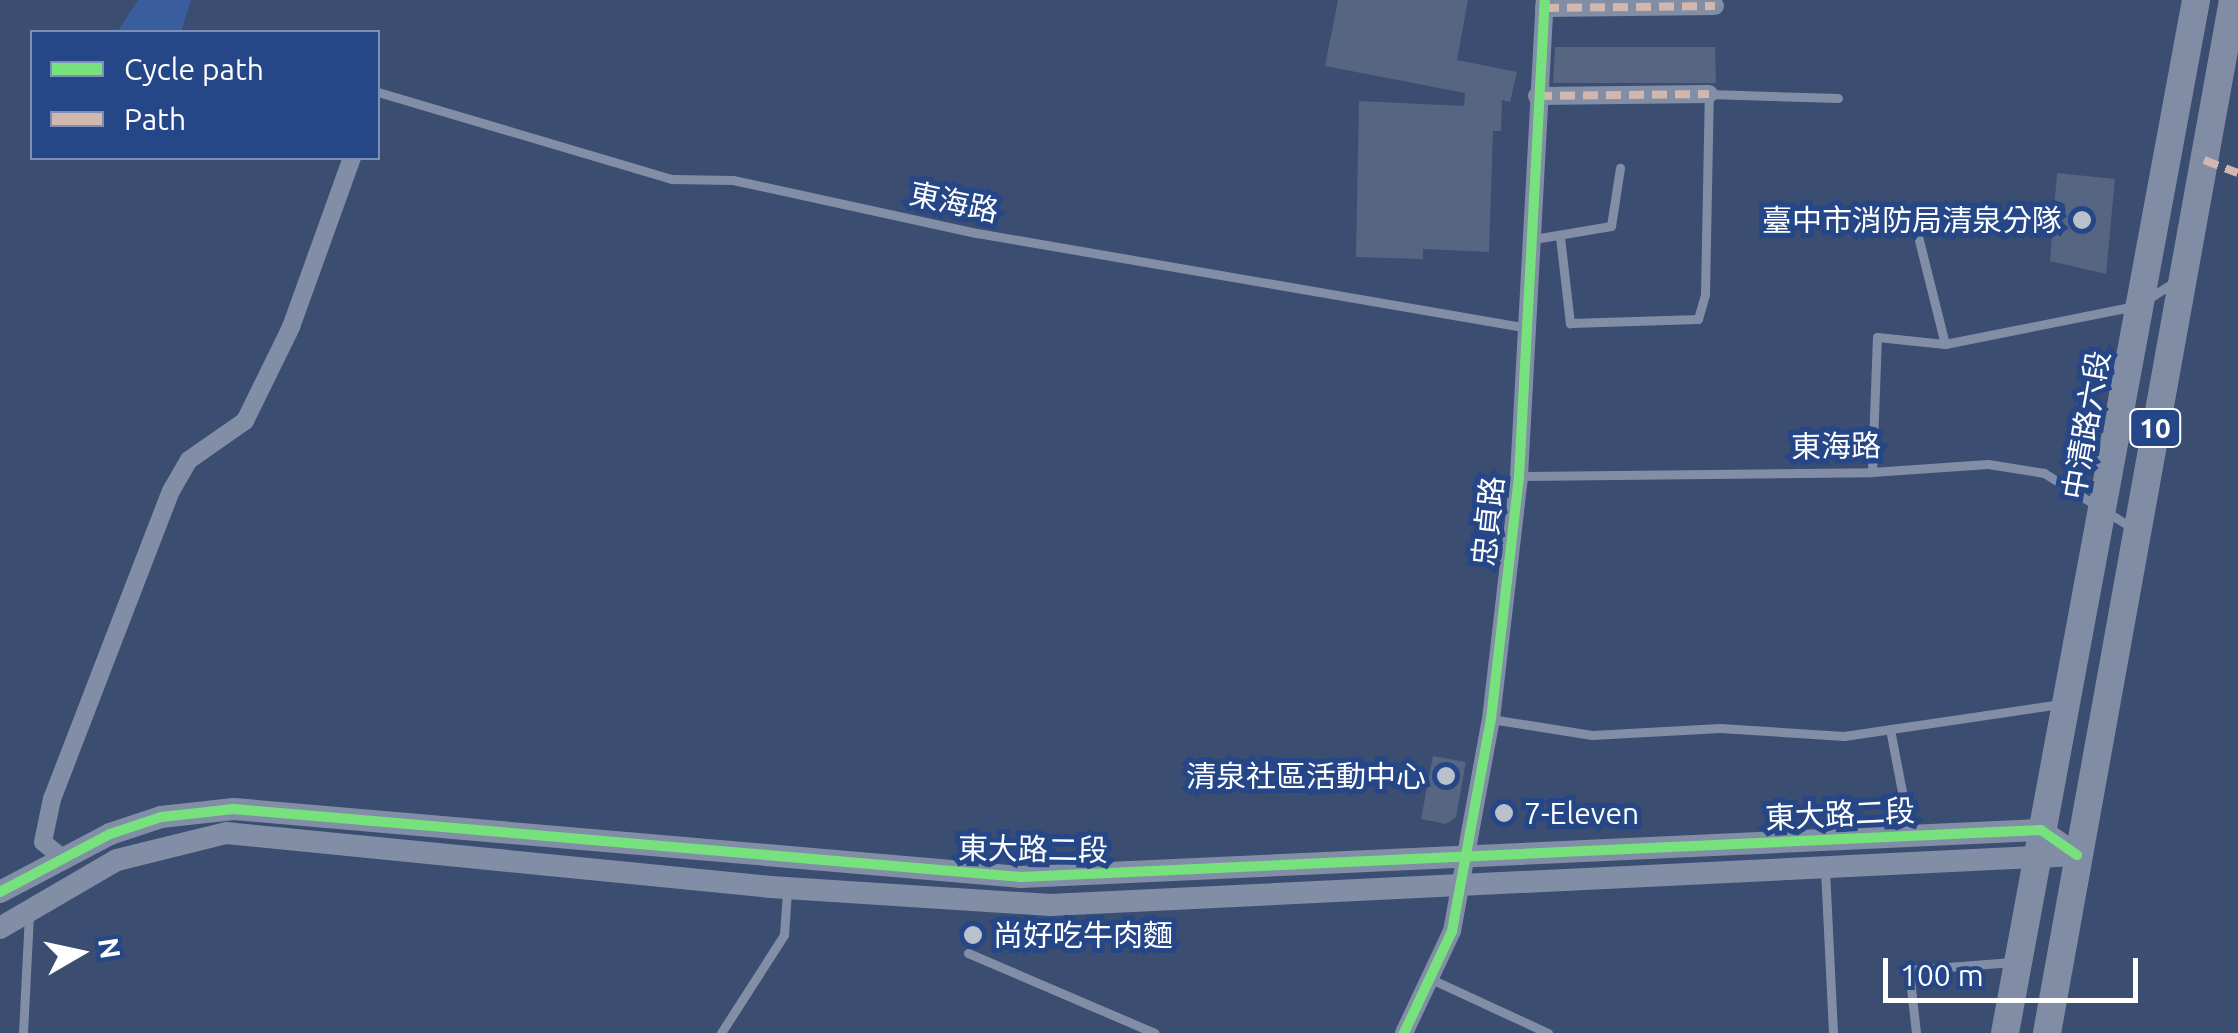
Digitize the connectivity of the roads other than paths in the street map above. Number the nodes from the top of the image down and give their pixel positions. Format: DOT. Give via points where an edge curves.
graph roads {
  1 [pos="2196,0"];
  2 [pos="2233,0"];
  3 [pos="1544,4"];
  4 [pos="1715,6"];
  5 [pos="380,93"];
  6 [pos="1709,94"];
  7 [pos="1537,96"];
  8 [pos="1838,98"];
  9 [pos="351,160"];
  10 [pos="1620,168"];
  11 [pos="1912,212"];
  12 [pos="1560,237"];
  13 [pos="1534,240"];
  14 [pos="2182,277"];
  15 [pos="2139,305"];
  16 [pos="1529,328"];
  17 [pos="1945,344"];
  18 [pos="1872,472"];
  19 [pos="1519,476"];
  20 [pos="2105,507"];
  21 [pos="2136,531"];
  22 [pos="2068,704"];
  23 [pos="1492,719"];
  24 [pos="1890,729"];
  25 [pos="2041,830"];
  26 [pos="1910,836"];
  27 [pos="2076,855"];
  28 [pos="772,857"];
  29 [pos="1464,859"];
  30 [pos="64,860"];
  31 [pos="2034,860"];
  32 [pos="1825,867"];
  33 [pos="1459,884"];
  34 [pos="779,888"];
  35 [pos="0,892"];
  36 [pos="30,912"];
  37 [pos="0,928"];
  38 [pos="968,953"];
  39 [pos="2016,962"];
  40 [pos="1431,979"];
  41 [pos="23,1033"];
  42 [pos="720,1033"];
  43 [pos="1155,1033"];
  44 [pos="1404,1033"];
  45 [pos="1548,1033"];
  46 [pos="1833,1033"];
  47 [pos="1916,1033"];
  48 [pos="2006,1033"];
  49 [pos="2047,1033"];
  1 -- 15 [label="main road, 中清路六段 / 10"];
  2 -- 14 [label="main road, 10"];
  3 -- 4 [label="street"];
  3 -- 7 [label="street, 忠貞路"];
  5 -- 16 [label="lane, 東海路" via="672,179 733,180 976,234"];
  6 -- 7 [label="street"];
  6 -- 8 [label="lane"];
  6 -- 12 [label="lane" via="1705,294 1698,319 1570,322"];
  7 -- 13 [label="street, 忠貞路"];
  9 -- 30 [label="street" via="291,328 246,421 189,460 153,537 52,798 43,842"];
  10 -- 12 [label="lane" via="1611,226"];
  11 -- 17 [label="lane"];
  12 -- 13 [label="lane"];
  13 -- 16 [label="street, 忠貞路"];
  14 -- 15 [label="lane"];
  14 -- 21 [label="main road, 10"];
  15 -- 17 [label="lane"];
  15 -- 20 [label="main road, 中清路六段 / 10"];
  16 -- 19 [label="street, 忠貞路"];
  17 -- 18 [label="lane" via="1876,337"];
  18 -- 19 [label="lane, 東海路"];
  18 -- 20 [label="lane, 東海路" via="1988,464 2044,472"];
  19 -- 23 [label="street, 忠貞路"];
  20 -- 21 [label="lane, 東海路"];
  20 -- 22 [label="main road, 中清路六段 / 10"];
  21 -- 27 [label="main road, 10"];
  22 -- 24 [label="lane"];
  22 -- 25 [label="main road, 中清路六段 / 10"];
  23 -- 24 [label="lane" via="1592,735 1720,728 1844,736"];
  23 -- 29 [label="street, 忠貞路"];
  24 -- 26 [label="lane"];
  25 -- 26 [label="street, 東大路二段"];
  25 -- 27 [label="street"];
  25 -- 31 [label="main road, 中清路六段 / 10"];
  26 -- 29 [label="street, 東大路二段"];
  27 -- 31 [label="street, 東大路二段"];
  27 -- 49 [label="main road, 10"];
  28 -- 29 [label="street, 東大路二段" via="1020,877"];
  28 -- 30 [label="street, 東大路二段" via="234,809 161,817"];
  28 -- 34 [label="street"];
  29 -- 33 [label="street, 忠貞路"];
  30 -- 35 [label="street, 東大路二段"];
  31 -- 32 [label="street, 東大路二段"];
  31 -- 39 [label="main road, 10"];
  32 -- 33 [label="street, 東大路二段"];
  32 -- 46 [label="lane"];
  33 -- 34 [label="street, 東大路二段" via="1050,904"];
  33 -- 40 [label="street, 忠貞路" via="1452,931"];
  34 -- 36 [label="street, 東大路二段" via="226,833 117,860"];
  34 -- 42 [label="lane" via="784,935"];
  36 -- 37 [label="street, 東大路二段"];
  36 -- 41 [label="lane"];
  38 -- 43 [label="lane"];
  39 -- 47 [label="lane" via="1910,970"];
  39 -- 48 [label="main road, 10"];
  40 -- 44 [label="street, 忠貞路"];
  40 -- 45 [label="lane"];
}
